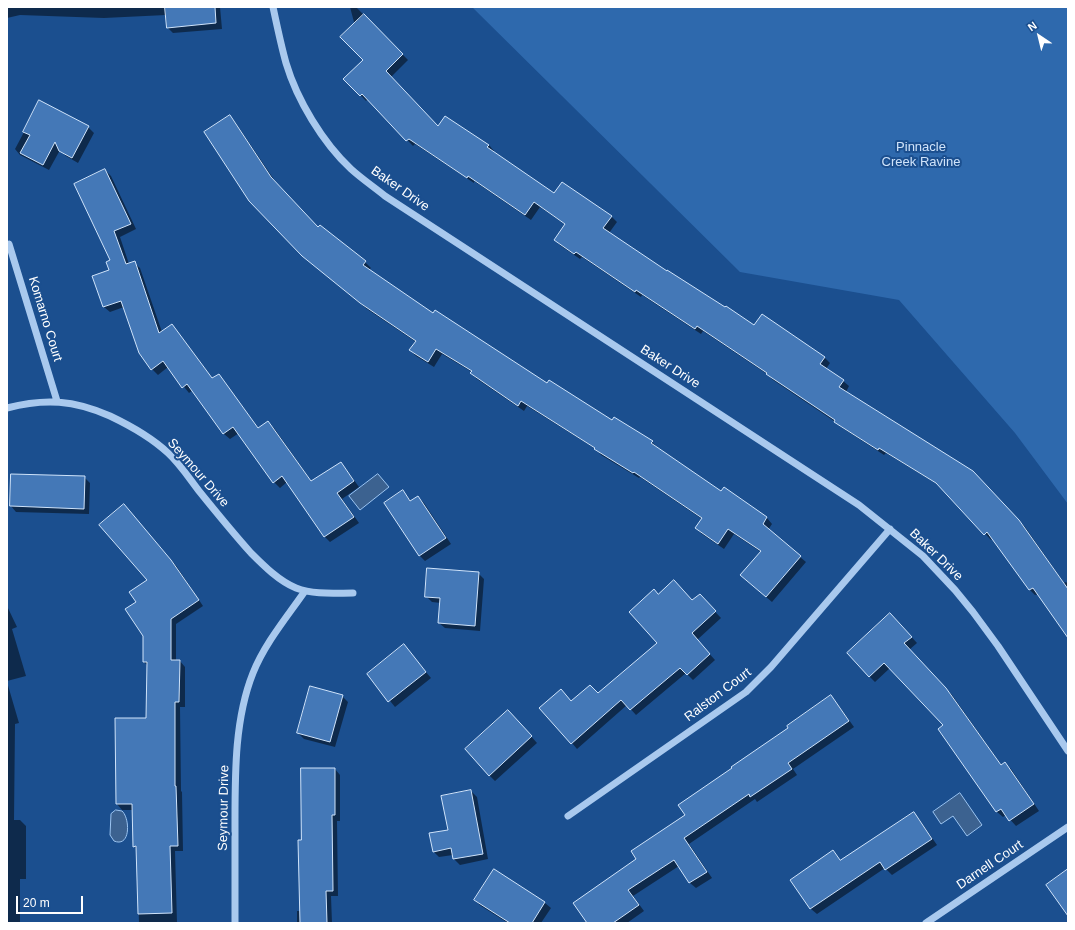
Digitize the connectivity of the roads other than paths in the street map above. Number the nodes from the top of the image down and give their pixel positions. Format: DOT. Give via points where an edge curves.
graph roads {
  1 [pos="273,7"];
  2 [pos="9,244"];
  3 [pos="57,401"];
  4 [pos="7,408"];
  5 [pos="890,529"];
  6 [pos="305,591"];
  7 [pos="353,594"];
  8 [pos="1068,751"];
  9 [pos="568,816"];
  10 [pos="1068,827"];
  11 [pos="235,923"];
  12 [pos="926,923"];
  1 -- 5 [label="street, Baker Drive" via="287,65 295,86 326,139 351,169 385,196 859,505"];
  2 -- 3 [label="street, Komarno Court"];
  3 -- 4 [label="street, Seymour Drive"];
  3 -- 6 [label="street, Seymour Drive" via="77,404 99,412 151,439 169,454 222,521 260,562 285,582"];
  5 -- 8 [label="street, Baker Drive" via="923,556 969,606"];
  5 -- 9 [label="street, Ralston Court" via="771,667 746,692"];
  6 -- 7 [label="street, Seymour Drive"];
  6 -- 11 [label="street, Seymour Drive" via="265,648 249,683 241,715 235,786"];
  10 -- 12 [label="street, Darnell Court"];
}
